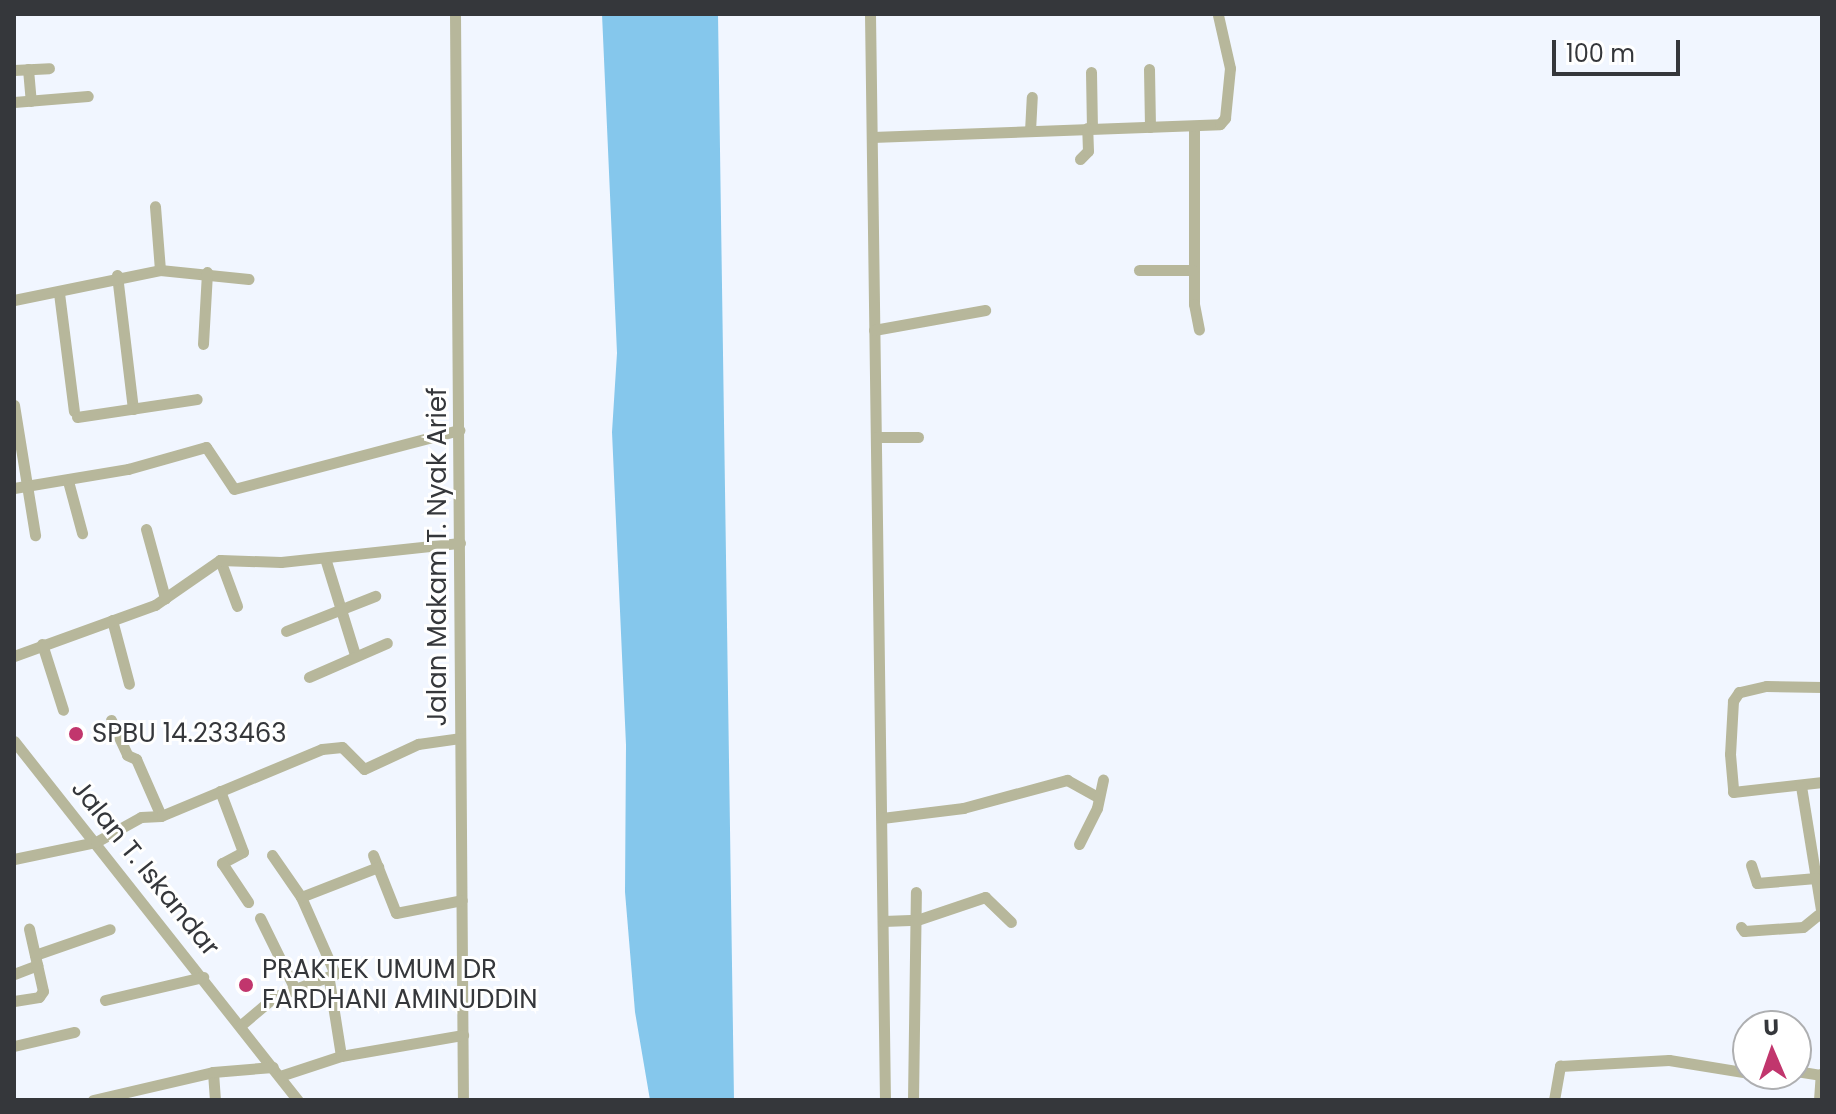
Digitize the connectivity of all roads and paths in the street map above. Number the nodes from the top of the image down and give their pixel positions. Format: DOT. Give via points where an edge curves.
graph roads {
  1 [pos="455,14"];
  2 [pos="870,14"];
  3 [pos="1218,15"];
  4 [pos="49,68"];
  5 [pos="28,69"];
  6 [pos="1149,69"];
  7 [pos="14,70"];
  8 [pos="1091,72"];
  9 [pos="88,96"];
  10 [pos="1032,97"];
  11 [pos="31,101"];
  12 [pos="14,102"];
  13 [pos="1194,126"];
  14 [pos="1150,127"];
  15 [pos="1090,128"];
  16 [pos="1030,131"];
  17 [pos="877,137"];
  18 [pos="1080,159"];
  19 [pos="155,206"];
  20 [pos="160,270"];
  21 [pos="1139,270"];
  22 [pos="1193,270"];
  23 [pos="207,272"];
  24 [pos="117,275"];
  25 [pos="249,279"];
  26 [pos="59,293"];
  27 [pos="14,300"];
  28 [pos="985,310"];
  29 [pos="879,330"];
  30 [pos="1199,330"];
  31 [pos="203,344"];
  32 [pos="197,399"];
  33 [pos="14,405"];
  34 [pos="133,409"];
  35 [pos="459,430"];
  36 [pos="877,437"];
  37 [pos="912,437"];
  38 [pos="68,481"];
  39 [pos="20,488"];
  40 [pos="146,529"];
  41 [pos="82,533"];
  42 [pos="35,535"];
  43 [pos="460,543"];
  44 [pos="325,558"];
  45 [pos="220,560"];
  46 [pos="375,596"];
  47 [pos="165,598"];
  48 [pos="237,606"];
  49 [pos="337,608"];
  50 [pos="112,620"];
  51 [pos="286,631"];
  52 [pos="387,643"];
  53 [pos="42,644"];
  54 [pos="355,655"];
  55 [pos="14,656"];
  56 [pos="309,677"];
  57 [pos="129,684"];
  58 [pos="1822,687"];
  59 [pos="63,710"];
  60 [pos="111,720"];
  61 [pos="460,738"];
  62 [pos="14,741"];
  63 [pos="1103,780"];
  64 [pos="1822,782"];
  65 [pos="1801,786"];
  66 [pos="220,791"];
  67 [pos="1098,797"];
  68 [pos="161,816"];
  69 [pos="882,818"];
  70 [pos="96,842"];
  71 [pos="1079,844"];
  72 [pos="272,855"];
  73 [pos="373,855"];
  74 [pos="14,859"];
  75 [pos="1751,865"];
  76 [pos="378,867"];
  77 [pos="1816,878"];
  78 [pos="916,892"];
  79 [pos="301,897"];
  80 [pos="462,900"];
  81 [pos="248,902"];
  82 [pos="1820,916"];
  83 [pos="260,918"];
  84 [pos="915,920"];
  85 [pos="886,921"];
  86 [pos="1011,922"];
  87 [pos="1741,927"];
  88 [pos="29,929"];
  89 [pos="110,929"];
  90 [pos="36,960"];
  91 [pos="14,974"];
  92 [pos="203,977"];
  93 [pos="329,980"];
  94 [pos="295,989"];
  95 [pos="105,1000"];
  96 [pos="14,1001"];
  97 [pos="241,1025"];
  98 [pos="74,1032"];
  99 [pos="463,1035"];
  100 [pos="14,1046"];
  101 [pos="341,1056"];
  102 [pos="1732,1070"];
  103 [pos="213,1072"];
  104 [pos="277,1072"];
  105 [pos="1821,1074"];
  106 [pos="93,1100"];
  107 [pos="215,1100"];
  108 [pos="298,1100"];
  109 [pos="463,1100"];
  110 [pos="885,1100"];
  111 [pos="913,1100"];
  112 [pos="1554,1100"];
  113 [pos="1819,1100"];
  1 -- 35 [label="street, Jalan Makam T. Nyak Arief"];
  2 -- 17 [label="street"];
  3 -- 13 [label="street" via="1230,68 1225,118 1220,124"];
  4 -- 5 [label="street"];
  5 -- 7 [label="street"];
  5 -- 11 [label="street"];
  6 -- 14 [label="street"];
  8 -- 15 [label="street"];
  9 -- 11 [label="street"];
  10 -- 16 [label="street"];
  11 -- 12 [label="street"];
  13 -- 14 [label="street"];
  13 -- 22 [label="street"];
  14 -- 15 [label="street"];
  15 -- 16 [label="street"];
  15 -- 18 [label="street" via="1088,151"];
  16 -- 17 [label="street"];
  17 -- 29 [label="street"];
  19 -- 20 [label="street"];
  20 -- 23 [label="street"];
  20 -- 24 [label="street"];
  21 -- 22 [label="street"];
  22 -- 30 [label="street"];
  23 -- 25 [label="street"];
  23 -- 31 [label="street"];
  24 -- 26 [label="street"];
  24 -- 34 [label="street"];
  26 -- 27 [label="street"];
  26 -- 34 [label="street" via="76,414"];
  28 -- 29 [label="street"];
  29 -- 36 [label="street"];
  32 -- 34 [label="street"];
  33 -- 39 [label="street"];
  35 -- 38 [label="street" via="234,489 206,447"];
  35 -- 43 [label="street, Jalan Makam T. Nyak Arief"];
  36 -- 37 [label="street"];
  36 -- 69 [label="street"];
  38 -- 39 [label="street"];
  38 -- 41 [label="street"];
  39 -- 42 [label="street"];
  40 -- 47 [label="street"];
  43 -- 44 [label="street"];
  43 -- 61 [label="street, Jalan Makam T. Nyak Arief"];
  44 -- 45 [label="street"];
  44 -- 49 [label="street"];
  45 -- 47 [label="street"];
  45 -- 48 [label="street"];
  46 -- 49 [label="street"];
  47 -- 50 [label="street"];
  49 -- 51 [label="street"];
  49 -- 54 [label="street"];
  50 -- 53 [label="street"];
  50 -- 57 [label="street"];
  52 -- 54 [label="street"];
  53 -- 55 [label="street"];
  53 -- 59 [label="street"];
  54 -- 56 [label="street"];
  58 -- 65 [label="street" via="1748,689 1733,701 1733,792"];
  60 -- 68 [label="street" via="127,755 136,759"];
  61 -- 66 [label="street" via="418,744 364,769 335,746"];
  61 -- 80 [label="street, Jalan Makam T. Nyak Arief"];
  62 -- 70 [label="street, Jalan T. Iskandar"];
  63 -- 67 [label="street"];
  64 -- 65 [label="street"];
  65 -- 77 [label="street"];
  66 -- 68 [label="street"];
  66 -- 81 [label="street" via="243,852 222,863"];
  67 -- 69 [label="street" via="1067,780 963,808"];
  67 -- 71 [label="street"];
  68 -- 70 [label="street" via="141,817"];
  69 -- 85 [label="street"];
  70 -- 74 [label="street"];
  70 -- 92 [label="street, Jalan T. Iskandar"];
  72 -- 79 [label="street"];
  73 -- 76 [label="street"];
  75 -- 77 [label="street" via="1757,883"];
  76 -- 79 [label="street"];
  76 -- 80 [label="street" via="396,913"];
  77 -- 82 [label="street"];
  78 -- 84 [label="street"];
  79 -- 93 [label="street" via="334,968"];
  80 -- 99 [label="street, Jalan Makam T. Nyak Arief"];
  82 -- 87 [label="street" via="1803,927"];
  83 -- 94 [label="street"];
  84 -- 85 [label="street"];
  84 -- 86 [label="street" via="985,897"];
  84 -- 111 [label="street"];
  85 -- 110 [label="street"];
  88 -- 90 [label="street"];
  89 -- 90 [label="street"];
  90 -- 91 [label="street"];
  90 -- 96 [label="street" via="43,991 39,997"];
  92 -- 95 [label="street"];
  92 -- 97 [label="street, Jalan T. Iskandar"];
  93 -- 94 [label="street"];
  93 -- 101 [label="street"];
  94 -- 97 [label="street" via="274,997"];
  97 -- 104 [label="street, Jalan T. Iskandar"];
  98 -- 100 [label="street"];
  99 -- 101 [label="street"];
  99 -- 109 [label="street, Jalan Makam T. Nyak Arief"];
  101 -- 104 [label="street"];
  102 -- 112 [label="street" via="1678,1061 1560,1066"];
  103 -- 104 [label="street"];
  103 -- 106 [label="street"];
  103 -- 107 [label="street"];
  104 -- 108 [label="street, Jalan T. Iskandar"];
  105 -- 113 [label="street"];
}
